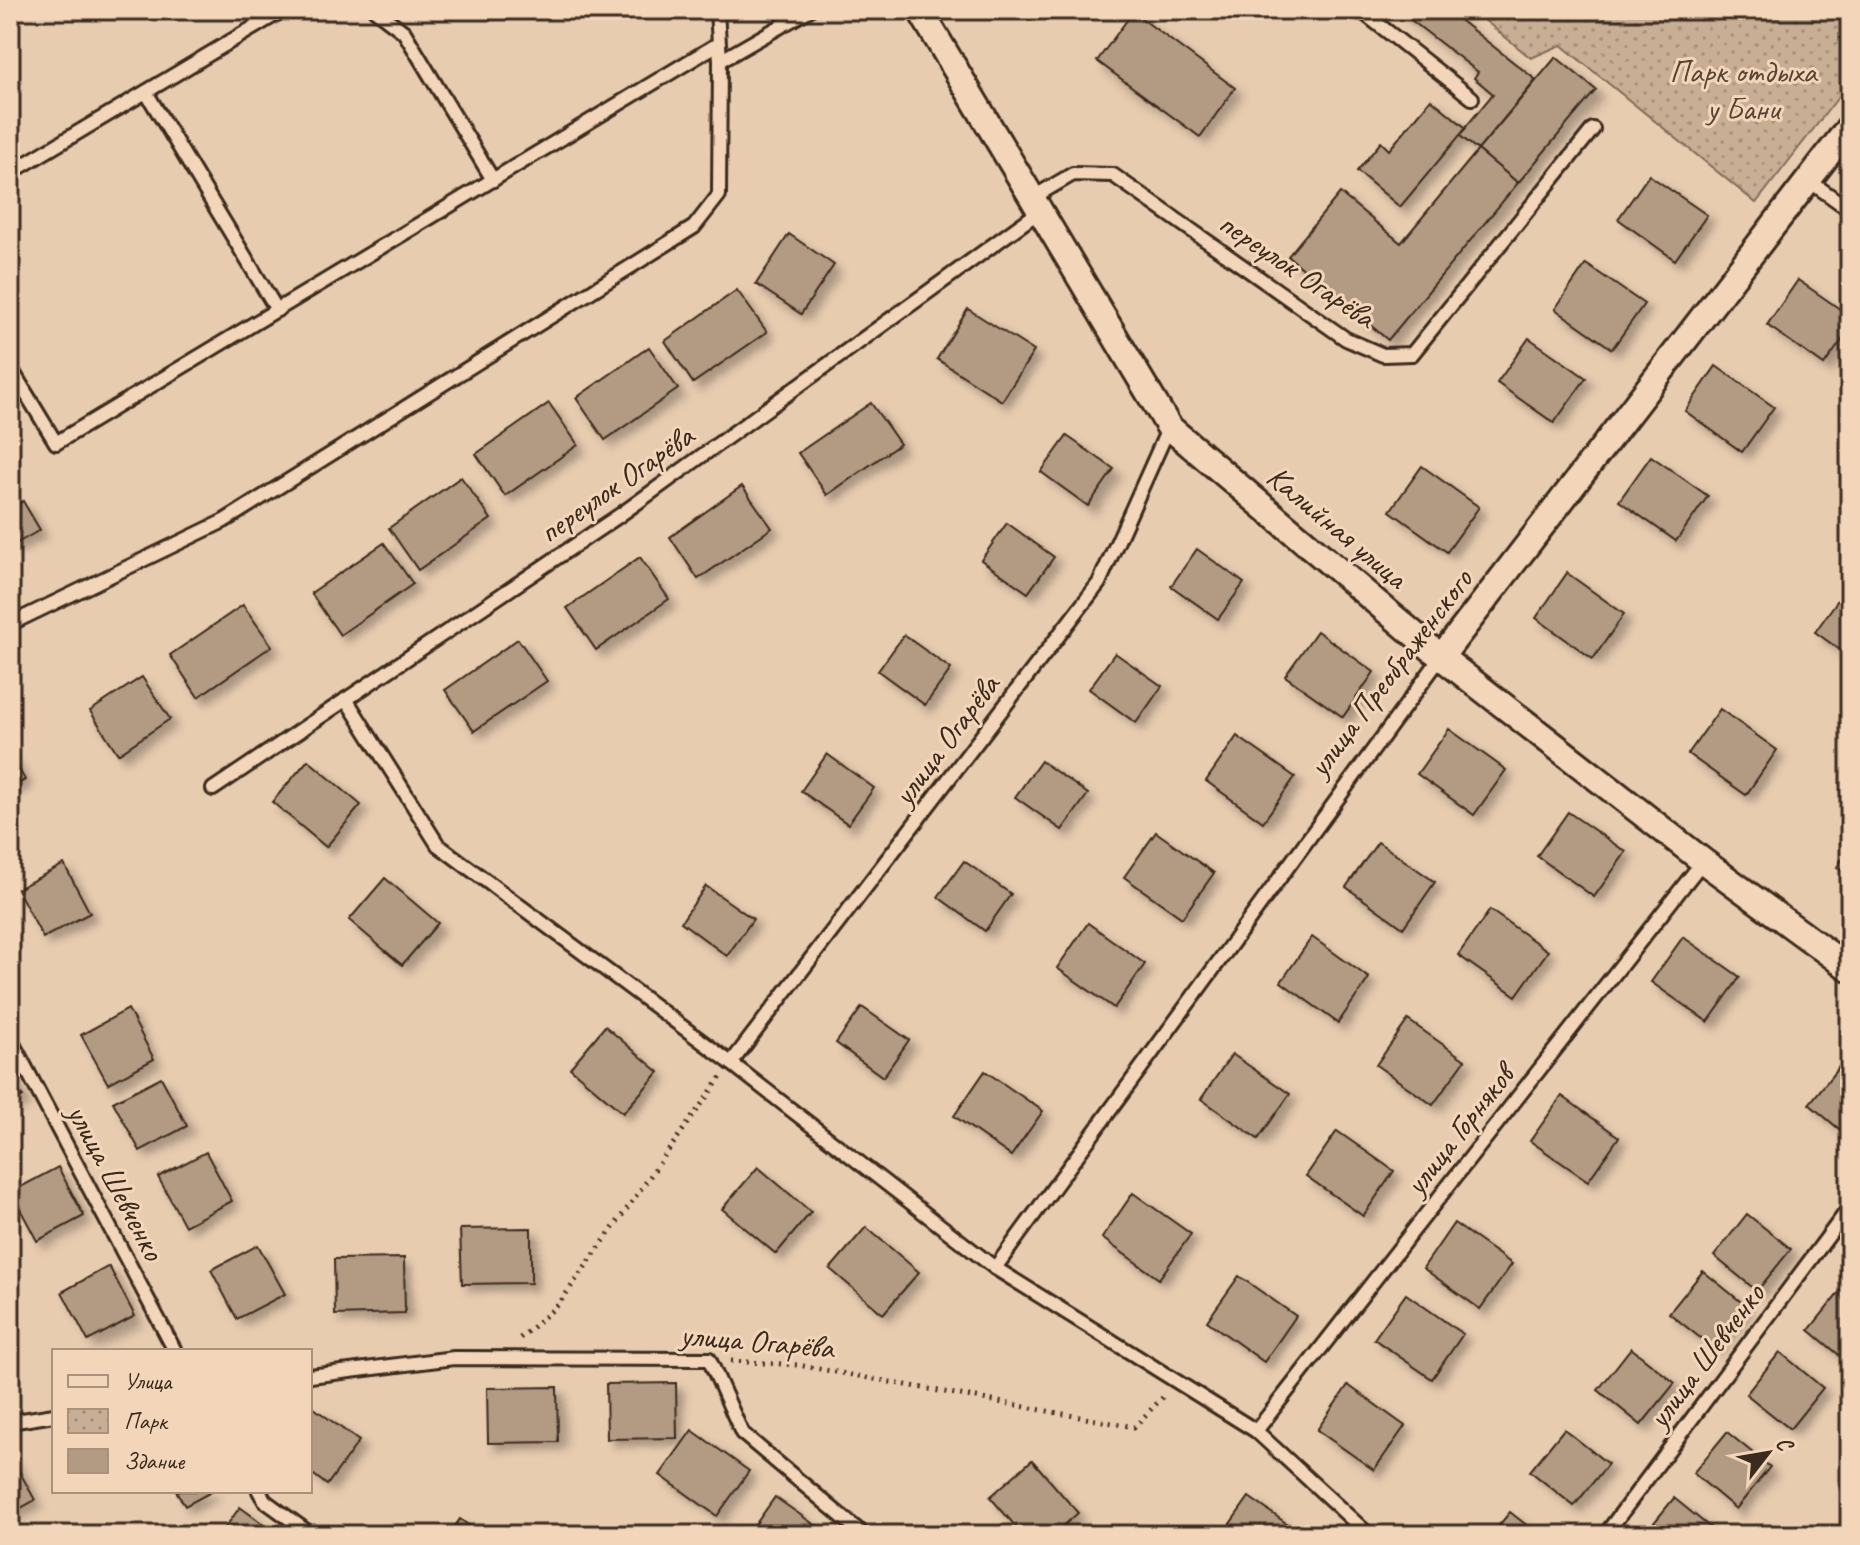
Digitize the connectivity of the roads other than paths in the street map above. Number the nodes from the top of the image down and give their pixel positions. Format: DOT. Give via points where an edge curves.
graph roads {
  1 [pos="283,10"];
  2 [pos="375,10"];
  3 [pos="717,10"];
  4 [pos="809,10"];
  5 [pos="920,10"];
  6 [pos="1360,10"];
  7 [pos="718,44"];
  8 [pos="720,61"];
  9 [pos="146,92"];
  10 [pos="1472,98"];
  11 [pos="1850,126"];
  12 [pos="1593,129"];
  13 [pos="10,173"];
  14 [pos="493,180"];
  15 [pos="1808,180"];
  16 [pos="1036,205"];
  17 [pos="1850,210"];
  18 [pos="277,310"];
  19 [pos="10,367"];
  20 [pos="1169,427"];
  21 [pos="10,624"];
  22 [pos="1441,657"];
  23 [pos="346,699"];
  24 [pos="213,789"];
  25 [pos="1703,861"];
  26 [pos="1850,969"];
  27 [pos="10,1038"];
  28 [pos="731,1063"];
  29 [pos="1850,1207"];
  30 [pos="995,1268"];
  31 [pos="174,1349"];
  32 [pos="312,1376"];
  33 [pos="52,1415"];
  34 [pos="10,1422"];
  35 [pos="1256,1431"];
  36 [pos="260,1493"];
  37 [pos="312,1535"];
  38 [pos="864,1535"];
  39 [pos="1369,1535"];
  40 [pos="1605,1535"];
  1 -- 9 [label="lane"];
  2 -- 14 [label="lane" via="404,32"];
  3 -- 7 [label="lane"];
  4 -- 8 [label="lane"];
  5 -- 16 [label="street, Калийная улица"];
  6 -- 10 [label="lane"];
  7 -- 8 [label="lane"];
  7 -- 14 [label="lane"];
  8 -- 21 [label="lane" via="719,195 694,227 224,521"];
  9 -- 13 [label="lane"];
  9 -- 18 [label="lane"];
  11 -- 15 [label="street, улица Преображенского"];
  12 -- 16 [label="lane, переулок Огарёва" via="1412,354 1383,355 1346,339 1113,175 1073,174"];
  14 -- 18 [label="lane"];
  15 -- 17 [label="lane"];
  15 -- 22 [label="street, улица Преображенского"];
  16 -- 20 [label="street, Калийная улица"];
  16 -- 23 [label="lane, переулок Огарёва" via="620,515"];
  18 -- 19 [label="lane" via="56,443"];
  20 -- 22 [label="street, Калийная улица"];
  20 -- 28 [label="lane, улица Огарёва" via="1099,583"];
  22 -- 25 [label="street, Калийная улица"];
  22 -- 30 [label="lane, улица Преображенского"];
  23 -- 24 [label="lane, переулок Огарёва"];
  23 -- 28 [label="lane" via="438,845"];
  25 -- 26 [label="street, Калийная улица"];
  25 -- 35 [label="lane, улица Горняков"];
  27 -- 31 [label="lane, улица Шевченко"];
  28 -- 30 [label="lane"];
  29 -- 40 [label="lane, улица Шевченко"];
  30 -- 35 [label="lane"];
  32 -- 38 [label="lane, улица Огарёва" via="454,1358 709,1359 742,1433"];
  33 -- 34 [label="lane"];
  35 -- 39 [label="lane"];
  36 -- 37 [label="lane"];
}
